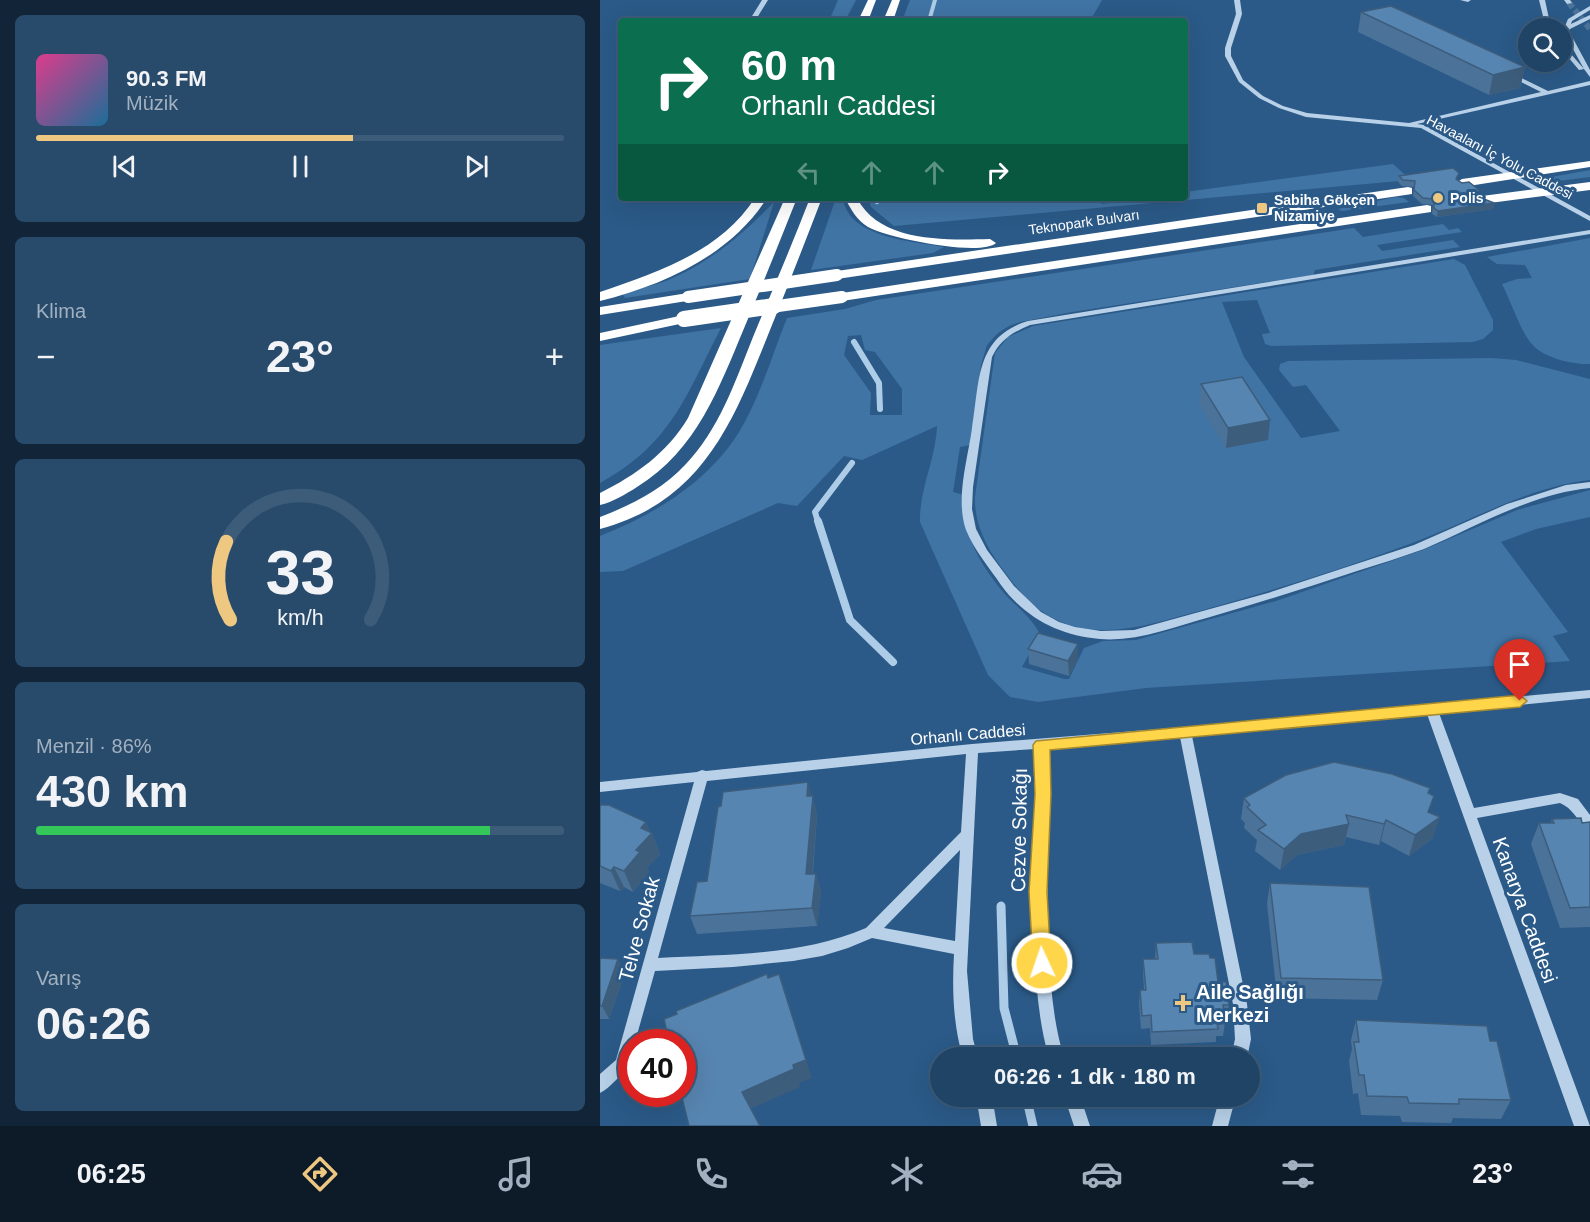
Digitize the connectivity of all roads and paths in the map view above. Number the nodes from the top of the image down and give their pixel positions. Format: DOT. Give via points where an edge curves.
graph roads {
  1 [pos="765,0"];
  2 [pos="872,0"];
  3 [pos="1238,0"];
  4 [pos="1463,0"];
  5 [pos="1468,0"];
  6 [pos="1542,0"];
  7 [pos="1590,8"];
  8 [pos="1590,16"];
  9 [pos="754,18"];
  10 [pos="863,18"];
  11 [pos="1546,18"];
  12 [pos="1572,18"];
  13 [pos="1572,26"];
  14 [pos="1572,43"];
  15 [pos="1572,58"];
  16 [pos="1499,69"];
  17 [pos="1590,77"];
  18 [pos="1590,83"];
  19 [pos="1546,92"];
  20 [pos="1410,123"];
  21 [pos="1590,164"];
  22 [pos="1511,175"];
  23 [pos="1462,183"];
  24 [pos="1590,186"];
  25 [pos="1408,191"];
  26 [pos="1540,192"];
  27 [pos="1482,200"];
  28 [pos="760,201"];
  29 [pos="790,201"];
  30 [pos="815,201"];
  31 [pos="853,201"];
  32 [pos="1427,209"];
  33 [pos="1590,219"];
  34 [pos="1153,228"];
  35 [pos="1590,232"];
  36 [pos="600,297"];
  37 [pos="600,311"];
  38 [pos="684,319"];
  39 [pos="600,331"];
  40 [pos="600,337"];
  41 [pos="1590,485"];
  42 [pos="600,500"];
  43 [pos="600,523"];
  44 [pos="1590,694"];
  45 [pos="1431,707"];
  46 [pos="1185,732"];
  47 [pos="1041,745"];
  48 [pos="972,749"];
  49 [pos="702,775"];
  50 [pos="600,787"];
  51 [pos="1469,814"];
  52 [pos="1590,824"];
  53 [pos="968,834"];
  54 [pos="871,932"];
  55 [pos="961,949"];
  56 [pos="650,964"];
  57 [pos="968,1047"];
  58 [pos="1055,1047"];
  59 [pos="1241,1047"];
  60 [pos="600,1085"];
  61 [pos="986,1107"];
  62 [pos="1076,1107"];
  63 [pos="1225,1107"];
  64 [pos="990,1126"];
  65 [pos="1082,1126"];
  66 [pos="1220,1126"];
  67 [pos="1582,1126"];
  1 -- 9 [label="street"];
  2 -- 10 [label="highway"];
  3 -- 20 [label="street, Havaalanı İç Yolu Caddesi" via="1239,14 1228,56 1236,74 1250,89 1271,103 1306,115"];
  4 -- 5 [label="street"];
  6 -- 11 [label="street"];
  7 -- 12 [label="street"];
  8 -- 13 [label="street"];
  14 -- 17 [label="street"];
  15 -- 17 [label="street"];
  16 -- 19 [label="street"];
  18 -- 19 [label="street"];
  19 -- 20 [label="street"];
  20 -- 22 [label="street, Havaalanı İç Yolu Caddesi"];
  21 -- 22 [label="highway"];
  22 -- 23 [label="highway"];
  22 -- 26 [label="street, Havaalanı İç Yolu Caddesi"];
  24 -- 26 [label="highway"];
  25 -- 34 [label="highway, Teknopark Bulvarı"];
  26 -- 27 [label="highway"];
  26 -- 33 [label="street, Havaalanı İç Yolu Caddesi"];
  28 -- 36 [label="highway" via="754,212 722,242 669,273"];
  29 -- 42 [label="highway" via="736,332 691,426 657,466"];
  30 -- 43 [label="highway" via="718,433 690,471 672,486"];
  31 -- 34 [label="highway" via="860,214 872,223 899,235 931,241 993,243"];
  32 -- 38 [label="highway, bridge"];
  34 -- 37 [label="highway, Teknopark Bulvarı, bridge"];
  35 -- 41 [label="street" via="1028,323 1012,330 993,345 988,357 967,509 971,529 982,550 1010,589 1037,615 1075,630 1134,634 1271,596 1418,547 1511,506"];
  38 -- 39 [label="highway"];
  38 -- 40 [label="highway"];
  44 -- 45 [label="street, Orhanlı Caddesi"];
  45 -- 46 [label="street, Orhanlı Caddesi"];
  45 -- 51 [label="street, Kanarya Caddesi"];
  46 -- 47 [label="street, Orhanlı Caddesi"];
  46 -- 59 [label="street" via="1240,1004"];
  47 -- 48 [label="street, Orhanlı Caddesi"];
  47 -- 58 [label="street, Cezve Sokağı" via="1038,892 1043,987"];
  48 -- 49 [label="street, Orhanlı Caddesi"];
  48 -- 53 [label="street"];
  49 -- 50 [label="street, Orhanlı Caddesi"];
  49 -- 56 [label="street, Telve Sokak"];
  51 -- 52 [label="street" via="1560,798 1573,802"];
  51 -- 67 [label="street, Kanarya Caddesi"];
  53 -- 54 [label="street"];
  53 -- 55 [label="street"];
  54 -- 55 [label="street"];
  54 -- 56 [label="street" via="828,949"];
  55 -- 57 [label="street"];
  56 -- 60 [label="street, Telve Sokak" via="622,1064"];
  61 -- 64 [label="street"];
  62 -- 65 [label="street"];
  63 -- 66 [label="street"];
}
